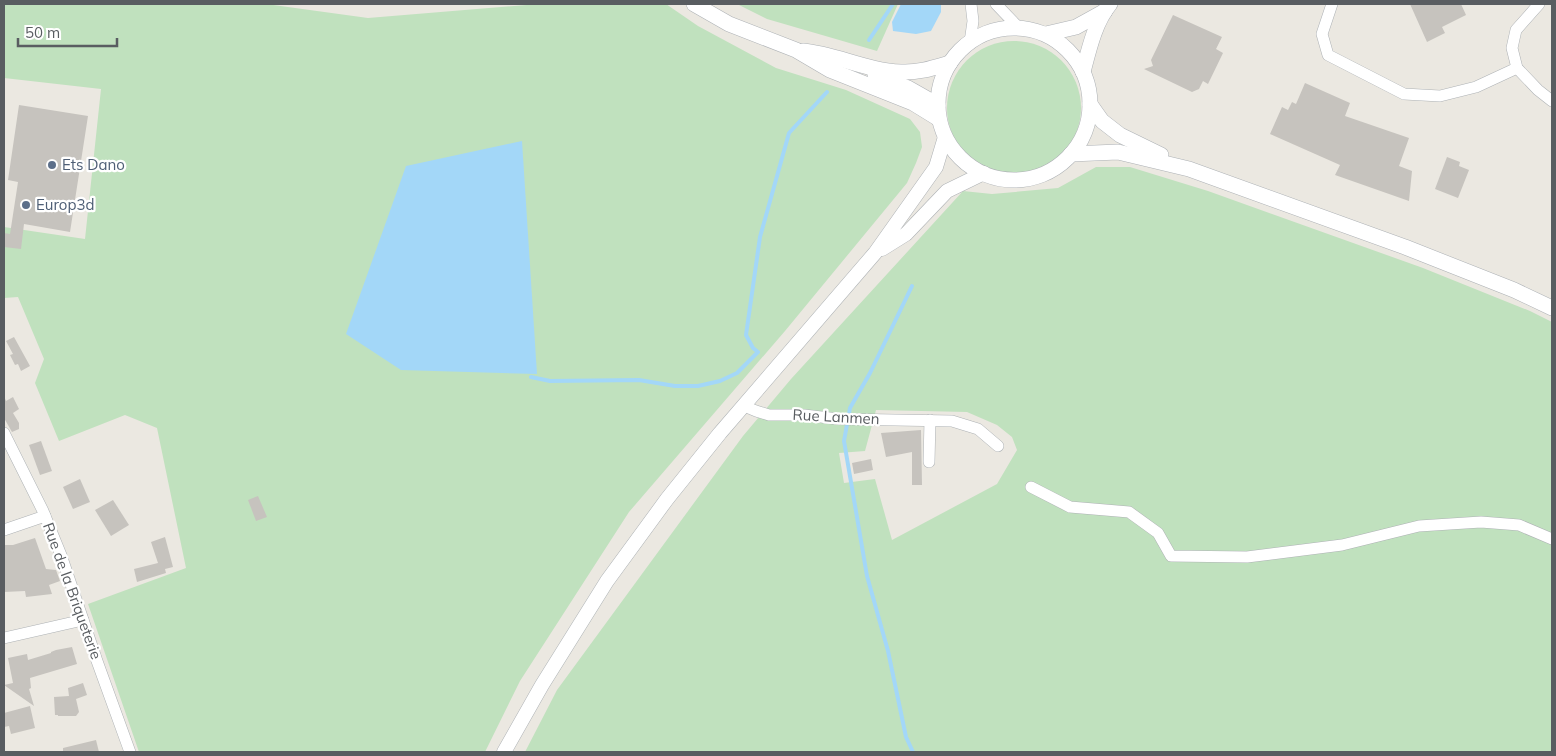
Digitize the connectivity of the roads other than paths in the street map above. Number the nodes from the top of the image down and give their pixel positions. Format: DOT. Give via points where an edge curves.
graph roads {
  1 [pos="694,4"];
  2 [pos="971,4"];
  3 [pos="996,4"];
  4 [pos="1332,4"];
  5 [pos="1539,4"];
  6 [pos="1107,7"];
  7 [pos="1019,28"];
  8 [pos="1046,34"];
  9 [pos="970,42"];
  10 [pos="796,50"];
  11 [pos="950,63"];
  12 [pos="1517,68"];
  13 [pos="1083,72"];
  14 [pos="1552,101"];
  15 [pos="1090,104"];
  16 [pos="938,112"];
  17 [pos="945,137"];
  18 [pos="1071,154"];
  19 [pos="1189,169"];
  20 [pos="984,174"];
  21 [pos="875,253"];
  22 [pos="1552,308"];
  23 [pos="744,406"];
  24 [pos="930,420"];
  25 [pos="4,433"];
  26 [pos="998,446"];
  27 [pos="930,462"];
  28 [pos="1031,487"];
  29 [pos="45,516"];
  30 [pos="4,530"];
  31 [pos="1552,539"];
  32 [pos="83,620"];
  33 [pos="4,638"];
  34 [pos="130,752"];
  35 [pos="504,752"];
  1 -- 10 [label="main road" via="729,24"];
  2 -- 9 [label="street"];
  3 -- 7 [label="street"];
  4 -- 12 [label="street" via="1322,34 1328,55 1404,94 1440,96 1476,87"];
  5 -- 12 [label="street" via="1516,30 1512,48"];
  6 -- 8 [label="main road" via="1076,27"];
  6 -- 13 [label="main road"];
  7 -- 8 [label="main road"];
  7 -- 9 [label="main road" via="1002,28"];
  8 -- 13 [label="main road" via="1074,57"];
  9 -- 11 [label="main road"];
  10 -- 11 [label="main road" via="902,72 921,71"];
  10 -- 16 [label="main road" via="830,70"];
  11 -- 16 [label="main road" via="939,90"];
  12 -- 14 [label="street"];
  13 -- 15 [label="main road"];
  15 -- 18 [label="main road" via="1088,122"];
  15 -- 19 [label="main road" via="1102,121 1120,136"];
  16 -- 17 [label="main road"];
  17 -- 20 [label="main road" via="955,152"];
  17 -- 21 [label="street" via="936,167"];
  18 -- 19 [label="main road" via="1118,152"];
  18 -- 20 [label="main road" via="1040,175 1002,179"];
  19 -- 22 [label="main road" via="1405,247"];
  20 -- 21 [label="street" via="947,191 906,234"];
  21 -- 23 [label="street"];
  23 -- 24 [label="street, Rue Lanmen" via="769,415"];
  23 -- 35 [label="street" via="667,499 607,582"];
  24 -- 26 [label="street, Rue Lanmen" via="952,421 978,429"];
  24 -- 27 [label="street"];
  25 -- 29 [label="street, Rue de la Briqueterie"];
  28 -- 31 [label="street" via="1070,507 1129,512 1158,533 1171,556 1247,557 1342,545 1419,526 1481,522 1519,525"];
  29 -- 30 [label="street"];
  29 -- 32 [label="street, Rue de la Briqueterie"];
  32 -- 33 [label="street"];
  32 -- 34 [label="street, Rue de la Briqueterie"];
}
